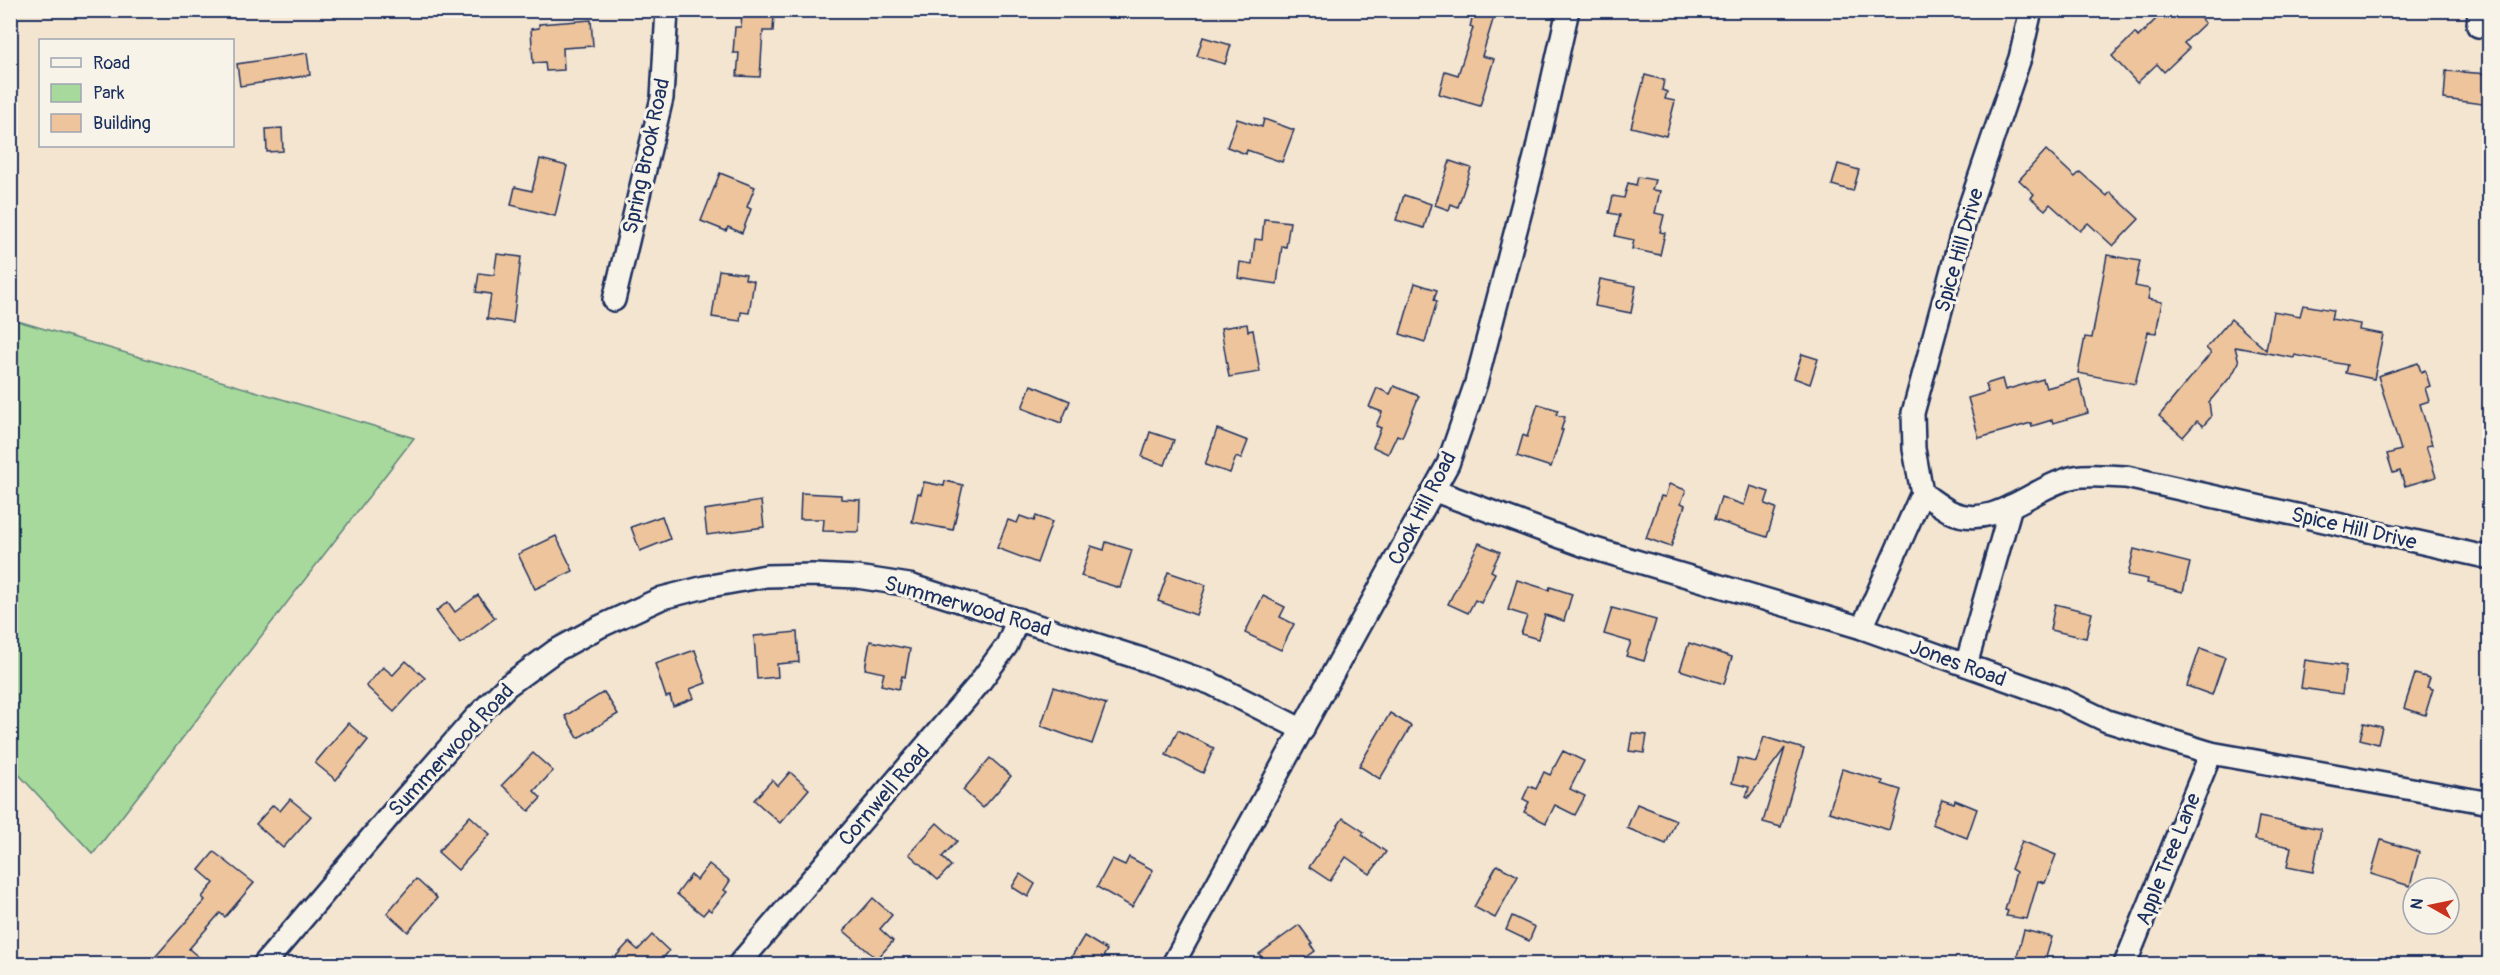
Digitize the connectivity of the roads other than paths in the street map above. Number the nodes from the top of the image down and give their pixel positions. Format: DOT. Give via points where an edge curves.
graph roads {
  1 [pos="667,10"];
  2 [pos="1568,10"];
  3 [pos="2031,10"];
  4 [pos="2480,10"];
  5 [pos="2490,27"];
  6 [pos="614,300"];
  7 [pos="1435,491"];
  8 [pos="1922,493"];
  9 [pos="2011,506"];
  10 [pos="2490,558"];
  11 [pos="1018,619"];
  12 [pos="1862,628"];
  13 [pos="1966,665"];
  14 [pos="1303,730"];
  15 [pos="2211,753"];
  16 [pos="2490,803"];
  17 [pos="264,964"];
  18 [pos="739,964"];
  19 [pos="1173,964"];
  20 [pos="2125,964"];
  1 -- 6 [label="street, Spring Brook Road" via="662,98"];
  2 -- 7 [label="street, Cook Hill Road" via="1536,153 1476,383"];
  3 -- 8 [label="street, Spice Hill Drive" via="2020,58 1967,214 1913,413 1914,449"];
  4 -- 5 [label="street" via="2478,26"];
  7 -- 12 [label="street, Jones Road" via="1586,546"];
  7 -- 14 [label="street, Cook Hill Road"];
  8 -- 9 [label="street, Spice Hill Drive" via="1951,512 1979,518"];
  8 -- 12 [label="street"];
  9 -- 10 [label="street, Spice Hill Drive" via="2075,477 2126,477"];
  9 -- 13 [label="street"];
  11 -- 14 [label="street, Summerwood Road" via="1210,683"];
  11 -- 17 [label="street, Summerwood Road" via="909,585 857,577 766,576 662,598 555,651 507,686 405,798"];
  11 -- 18 [label="street, Cornwell Road" via="1007,645 977,686"];
  12 -- 13 [label="street, Jones Road"];
  13 -- 15 [label="street, Jones Road" via="2061,699 2107,721"];
  14 -- 19 [label="street, Cook Hill Road"];
  15 -- 16 [label="street, Jones Road"];
  15 -- 20 [label="street, Apple Tree Lane"];
}
